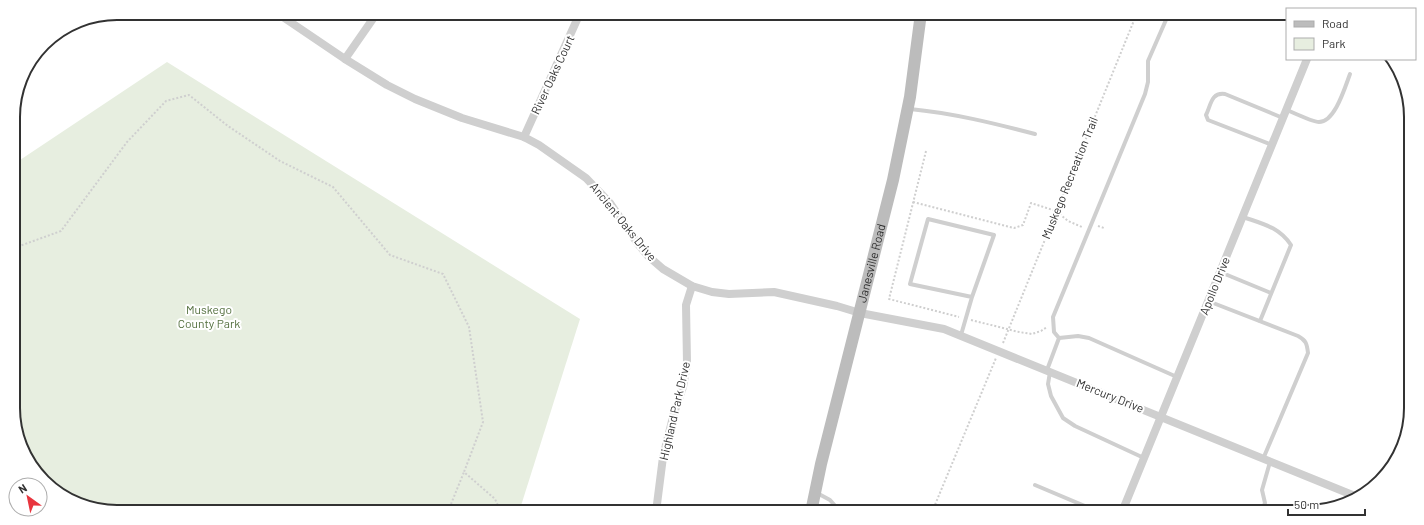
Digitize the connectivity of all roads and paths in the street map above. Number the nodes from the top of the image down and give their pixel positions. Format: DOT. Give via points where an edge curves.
graph roads {
  1 [pos="286,20"];
  2 [pos="372,20"];
  3 [pos="577,20"];
  4 [pos="920,20"];
  5 [pos="1135,20"];
  6 [pos="1166,20"];
  7 [pos="345,59"];
  8 [pos="1307,60"];
  9 [pos="1350,74"];
  10 [pos="907,109"];
  11 [pos="1286,110"];
  12 [pos="1283,118"];
  13 [pos="1035,134"];
  14 [pos="524,137"];
  15 [pos="1272,145"];
  16 [pos="926,151"];
  17 [pos="913,202"];
  18 [pos="1056,211"];
  19 [pos="1243,217"];
  20 [pos="1090,226"];
  21 [pos="1104,228"];
  22 [pos="20,246"];
  23 [pos="1220,272"];
  24 [pos="692,286"];
  25 [pos="1271,293"];
  26 [pos="972,297"];
  27 [pos="1208,301"];
  28 [pos="860,313"];
  29 [pos="966,319"];
  30 [pos="1260,321"];
  31 [pos="1053,323"];
  32 [pos="1009,329"];
  33 [pos="961,335"];
  34 [pos="1059,338"];
  35 [pos="1003,342"];
  36 [pos="997,356"];
  37 [pos="1048,371"];
  38 [pos="1177,377"];
  39 [pos="1161,416"];
  40 [pos="1144,458"];
  41 [pos="1267,460"];
  42 [pos="464,472"];
  43 [pos="1035,485"];
  44 [pos="815,491"];
  45 [pos="1351,494"];
  46 [pos="449,505"];
  47 [pos="498,505"];
  48 [pos="657,505"];
  49 [pos="813,505"];
  50 [pos="834,505"];
  51 [pos="935,505"];
  52 [pos="1082,505"];
  53 [pos="1125,505"];
  54 [pos="1264,505"];
  1 -- 7 [label="street, Ancient Oaks Drive"];
  2 -- 7 [label="street"];
  3 -- 14 [label="street, River Oaks Court"];
  4 -- 10 [label="main road, Janesville Road"];
  5 -- 18 [label="path, Muskego Recreation Trail"];
  6 -- 20 [label="lane" via="1148,61 1145,94"];
  7 -- 14 [label="street, Ancient Oaks Drive" via="387,85 432,106"];
  8 -- 11 [label="street, Apollo Drive"];
  9 -- 11 [label="lane" via="1333,114 1326,120 1318,122"];
  10 -- 13 [label="lane" via="938,111"];
  10 -- 28 [label="main road, Janesville Road" via="893,180"];
  11 -- 12 [label="street, Apollo Drive"];
  12 -- 15 [label="street, Apollo Drive"];
  12 -- 15 [label="lane" via="1225,94 1214,96 1206,115 1208,120"];
  14 -- 24 [label="street, Ancient Oaks Drive" via="586,178 610,203 648,256"];
  15 -- 19 [label="street, Apollo Drive"];
  16 -- 17 [label="path"];
  17 -- 18 [label="path" via="1014,228 1023,225 1030,203"];
  17 -- 29 [label="path" via="889,299"];
  18 -- 20 [label="path" via="1068,221 1084,227"];
  18 -- 32 [label="path, Muskego Recreation Trail"];
  19 -- 23 [label="street, Apollo Drive"];
  19 -- 25 [label="lane" via="1278,231 1291,245"];
  20 -- 21 [label="path"];
  20 -- 31 [label="lane" via="1053,317"];
  22 -- 42 [label="path" via="61,231 141,126 166,101 189,95 228,126 280,161 333,187 390,255 443,274 469,327 482,422"];
  23 -- 25 [label="lane"];
  23 -- 27 [label="street, Apollo Drive"];
  24 -- 28 [label="street, Ancient Oaks Drive" via="729,294 774,292"];
  24 -- 48 [label="street, Highland Park Drive" via="686,305 687,363 683,387 663,457"];
  25 -- 30 [label="lane"];
  26 -- 26 [label="lane" via="994,235 928,219 910,284"];
  26 -- 29 [label="lane"];
  27 -- 30 [label="lane"];
  27 -- 38 [label="street, Apollo Drive"];
  28 -- 33 [label="street, Mercury Drive" via="944,329"];
  28 -- 44 [label="main road, Janesville Road"];
  29 -- 32 [label="path"];
  29 -- 33 [label="lane"];
  30 -- 41 [label="lane" via="1305,339 1308,353"];
  31 -- 32 [label="path" via="1032,334"];
  31 -- 34 [label="lane" via="1054,332"];
  32 -- 35 [label="path, Muskego Recreation Trail"];
  33 -- 37 [label="street, Mercury Drive"];
  34 -- 37 [label="lane"];
  34 -- 38 [label="lane" via="1089,338"];
  36 -- 51 [label="path"];
  37 -- 39 [label="street, Mercury Drive"];
  37 -- 40 [label="lane" via="1051,396 1063,418"];
  38 -- 39 [label="street, Apollo Drive"];
  39 -- 40 [label="street, Apollo Drive"];
  39 -- 41 [label="street, Mercury Drive"];
  40 -- 53 [label="street, Apollo Drive"];
  41 -- 45 [label="street, Mercury Drive"];
  41 -- 54 [label="lane" via="1262,490"];
  42 -- 46 [label="path"];
  42 -- 47 [label="path" via="495,499"];
  43 -- 52 [label="lane"];
  44 -- 49 [label="main road, Janesville Road"];
  44 -- 50 [label="lane"];
}
